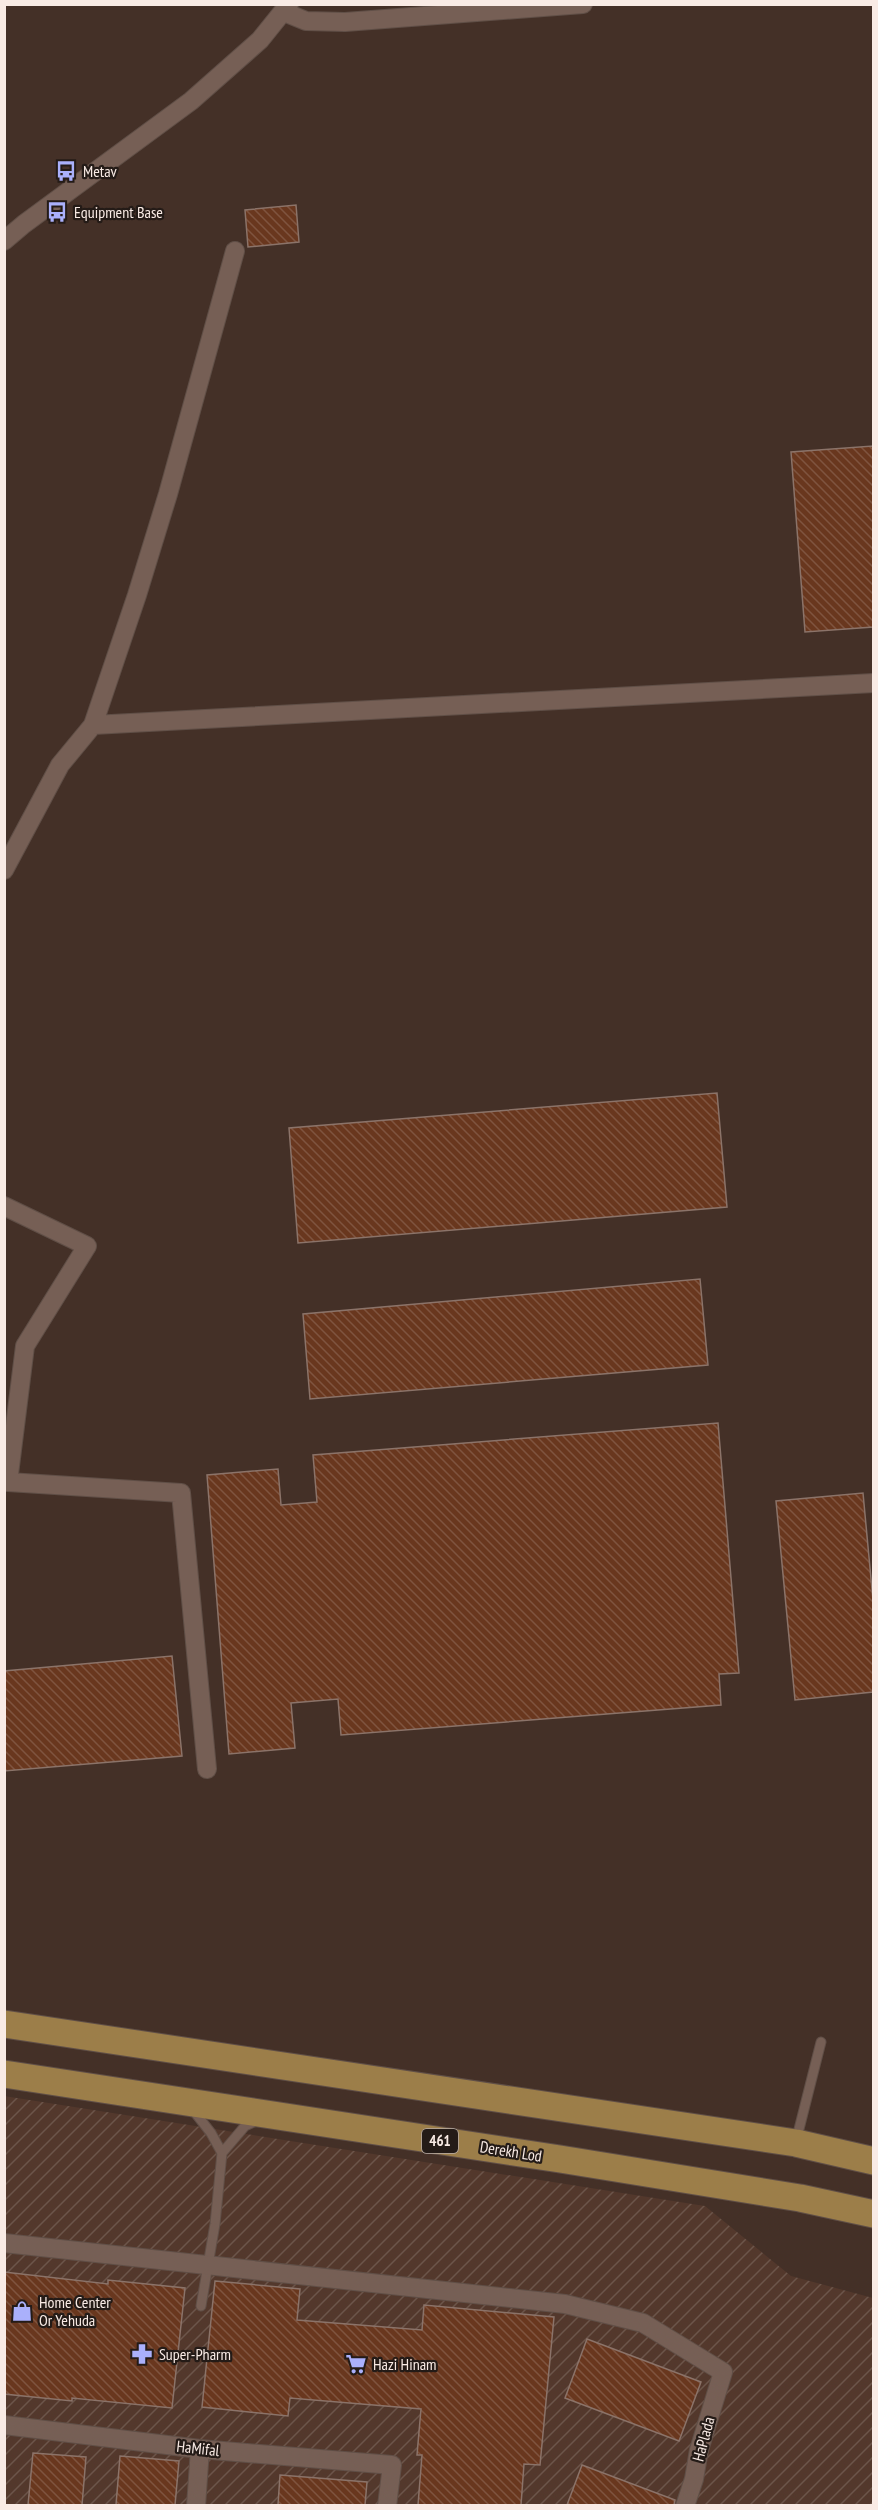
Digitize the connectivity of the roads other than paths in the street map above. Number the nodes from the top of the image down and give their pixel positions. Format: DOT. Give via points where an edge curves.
graph roads {
  1 [pos="583,4"];
  2 [pos="286,8"];
  3 [pos="4,241"];
  4 [pos="235,251"];
  5 [pos="873,683"];
  6 [pos="93,724"];
  7 [pos="4,870"];
  8 [pos="4,1206"];
  9 [pos="207,1769"];
  10 [pos="4,2024"];
  11 [pos="821,2042"];
  12 [pos="4,2074"];
  13 [pos="184,2100"];
  14 [pos="277,2116"];
  15 [pos="796,2143"];
  16 [pos="222,2153"];
  17 [pos="873,2161"];
  18 [pos="873,2214"];
  19 [pos="4,2243"];
  20 [pos="208,2265"];
  21 [pos="201,2306"];
  22 [pos="5,2431"];
  23 [pos="200,2449"];
  24 [pos="196,2505"];
  25 [pos="387,2505"];
  26 [pos="685,2505"];
  1 -- 2 [label="street" via="345,22 306,21"];
  2 -- 3 [label="street" via="260,40 191,101"];
  4 -- 6 [label="street" via="165,506"];
  5 -- 6 [label="street"];
  6 -- 7 [label="street" via="60,765"];
  8 -- 9 [label="street" via="87,1246 25,1346 8,1482 182,1493"];
  10 -- 15 [label="main road"];
  11 -- 15 [label="lane"];
  12 -- 13 [label="main road, Derekh Lod / 461"];
  13 -- 14 [label="main road, Derekh Lod / 461"];
  13 -- 16 [label="lane"];
  14 -- 16 [label="lane" via="245,2126"];
  14 -- 18 [label="main road, Derekh Lod / 461" via="800,2198"];
  15 -- 17 [label="main road"];
  16 -- 20 [label="lane"];
  19 -- 20 [label="street"];
  20 -- 21 [label="lane"];
  20 -- 26 [label="street, HaPlada" via="565,2304 643,2323 723,2372"];
  22 -- 23 [label="street, HaMifal"];
  23 -- 24 [label="street"];
  23 -- 25 [label="street, HaMifal" via="392,2465"];
}
